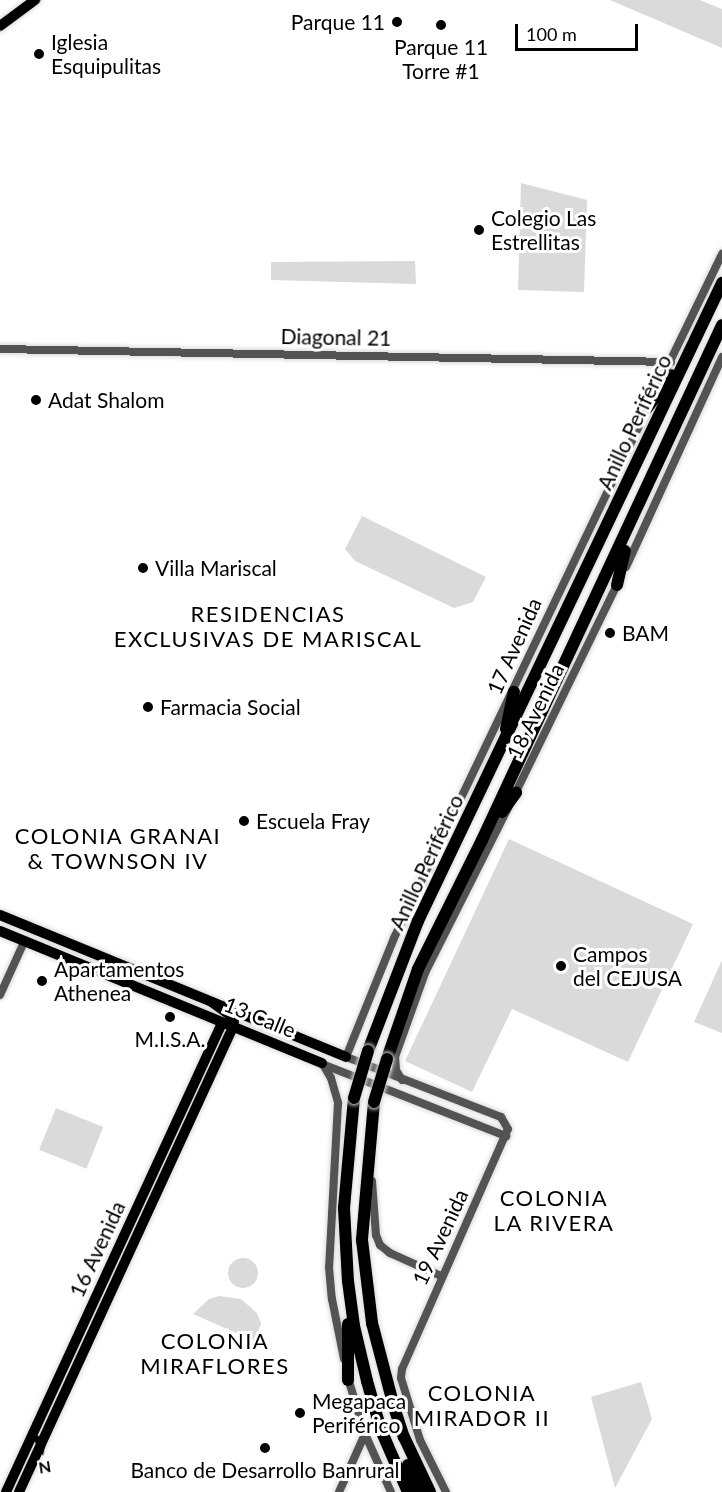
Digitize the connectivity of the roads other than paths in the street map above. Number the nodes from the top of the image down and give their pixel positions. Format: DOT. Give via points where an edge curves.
graph roads {
  1 [pos="34,0"];
  2 [pos="0,26"];
  3 [pos="722,254"];
  4 [pos="722,283"];
  5 [pos="722,326"];
  6 [pos="0,349"];
  7 [pos="688,352"];
  8 [pos="671,362"];
  9 [pos="720,362"];
  10 [pos="647,408"];
  11 [pos="629,529"];
  12 [pos="617,585"];
  13 [pos="514,692"];
  14 [pos="502,748"];
  15 [pos="516,793"];
  16 [pos="482,840"];
  17 [pos="0,915"];
  18 [pos="0,931"];
  19 [pos="24,942"];
  20 [pos="0,995"];
  21 [pos="212,1002"];
  22 [pos="228,1025"];
  23 [pos="346,1057"];
  24 [pos="322,1064"];
  25 [pos="403,1081"];
  26 [pos="506,1136"];
  27 [pos="370,1158"];
  28 [pos="441,1276"];
  29 [pos="348,1281"];
  30 [pos="348,1380"];
  31 [pos="365,1434"];
  32 [pos="404,1437"];
  33 [pos="6,1492"];
  34 [pos="20,1492"];
  35 [pos="339,1492"];
  36 [pos="391,1492"];
  37 [pos="408,1492"];
  38 [pos="420,1492"];
  39 [pos="430,1492"];
  40 [pos="446,1492"];
  1 -- 2 [label="main road"];
  3 -- 8 [label="street, 17 Avenida"];
  4 -- 7 [label="highway, Anillo Periférico"];
  5 -- 11 [label="highway, Anillo Periférico"];
  6 -- 8 [label="street, Diagonal 21"];
  7 -- 10 [label="highway"];
  7 -- 14 [label="highway, Anillo Periférico"];
  8 -- 10 [label="street, 17 Avenida"];
  9 -- 12 [label="street, 18 Avenida"];
  10 -- 13 [label="street, 17 Avenida"];
  11 -- 12 [label="highway"];
  11 -- 16 [label="highway, Anillo Periférico"];
  12 -- 15 [label="street, 18 Avenida"];
  13 -- 14 [label="highway"];
  13 -- 23 [label="street, 17 Avenida" via="394,938"];
  14 -- 29 [label="highway, Anillo Periférico, bridge" via="418,921 354,1098 344,1208"];
  15 -- 16 [label="highway"];
  15 -- 25 [label="street, 18 Avenida" via="425,973 395,1057 396,1070"];
  16 -- 27 [label="highway, Anillo Periférico, bridge" via="418,969 374,1102"];
  17 -- 21 [label="main road, 13 Calle"];
  18 -- 19 [label="main road, 13 Calle"];
  19 -- 20 [label="street"];
  19 -- 22 [label="main road, 13 Calle"];
  21 -- 22 [label="main road" via="231,1016"];
  21 -- 23 [label="main road, 13 Calle"];
  22 -- 24 [label="main road, 13 Calle"];
  22 -- 33 [label="main road, 16 Avenida"];
  22 -- 34 [label="main road, 16 Avenida"];
  23 -- 25 [label="street, 13 Calle"];
  24 -- 26 [label="street, 13 Calle"];
  24 -- 30 [label="street" via="331,1078 338,1103 329,1267"];
  25 -- 26 [label="street, 13 Calle" via="501,1117 506,1124"];
  26 -- 28 [label="street, 19 Avenida"];
  27 -- 28 [label="street" via="380,1245"];
  27 -- 32 [label="highway, Anillo Periférico" via="363,1208 364,1258 378,1351"];
  28 -- 40 [label="street, 19 Avenida" via="401,1373 420,1440"];
  29 -- 30 [label="highway"];
  29 -- 37 [label="highway, Anillo Periférico" via="367,1382 381,1430"];
  30 -- 31 [label="street"];
  31 -- 35 [label="street"];
  31 -- 36 [label="street"];
  32 -- 38 [label="highway" via="408,1465"];
  32 -- 39 [label="highway, Anillo Periférico"];
}
